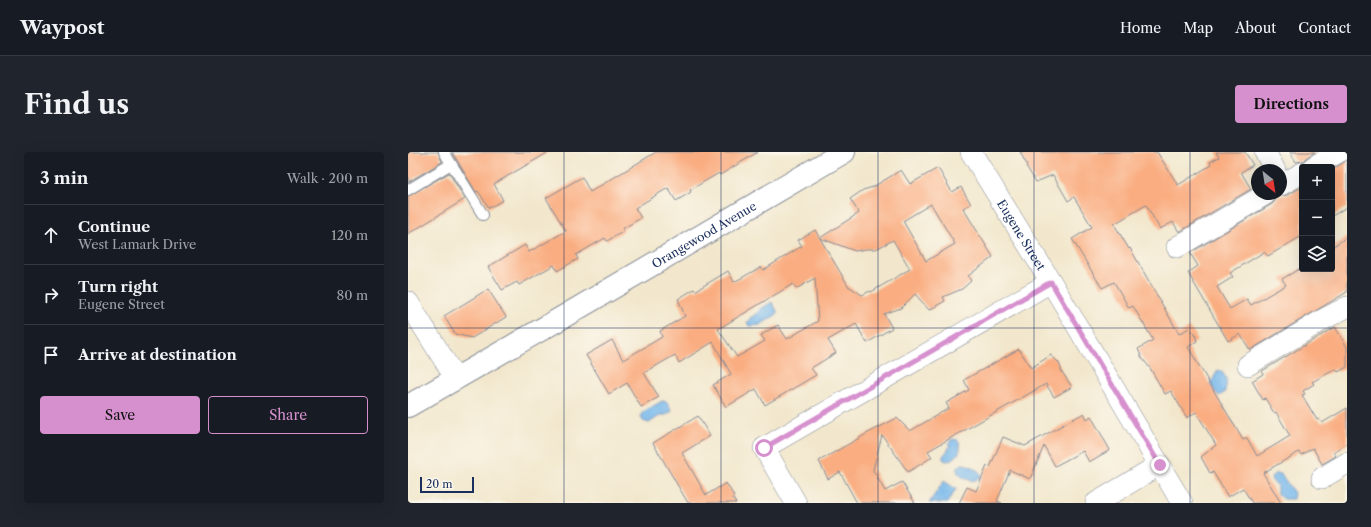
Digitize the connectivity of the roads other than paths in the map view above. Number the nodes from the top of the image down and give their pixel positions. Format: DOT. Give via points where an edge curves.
graph roads {
  1 [pos="444,152"];
  2 [pos="844,152"];
  3 [pos="971,152"];
  4 [pos="1265,152"];
  5 [pos="1339,152"];
  6 [pos="451,164"];
  7 [pos="1270,164"];
  8 [pos="1318,164"];
  9 [pos="1299,174"];
  10 [pos="1287,179"];
  11 [pos="408,190"];
  12 [pos="1251,200"];
  13 [pos="483,215"];
  14 [pos="1177,247"];
  15 [pos="1051,282"];
  16 [pos="408,302"];
  17 [pos="1347,308"];
  18 [pos="1248,365"];
  19 [pos="456,379"];
  20 [pos="408,406"];
  21 [pos="1347,463"];
  22 [pos="1160,465"];
  23 [pos="1322,478"];
  24 [pos="796,503"];
  25 [pos="1096,503"];
  26 [pos="1182,503"];
  1 -- 6 [label="lane"];
  2 -- 19 [label="main road, Orangewood Avenue"];
  3 -- 15 [label="street, Eugene Street"];
  4 -- 7 [label="street"];
  5 -- 8 [label="street"];
  6 -- 11 [label="lane"];
  6 -- 13 [label="lane"];
  9 -- 10 [label="street"];
  12 -- 14 [label="street"];
  15 -- 22 [label="street, Eugene Street"];
  15 -- 24 [label="street" via="764,448"];
  16 -- 19 [label="street"];
  17 -- 18 [label="street"];
  19 -- 20 [label="main road, Orangewood Avenue"];
  21 -- 23 [label="street"];
  22 -- 25 [label="street"];
  22 -- 26 [label="street, Eugene Street"];
}
